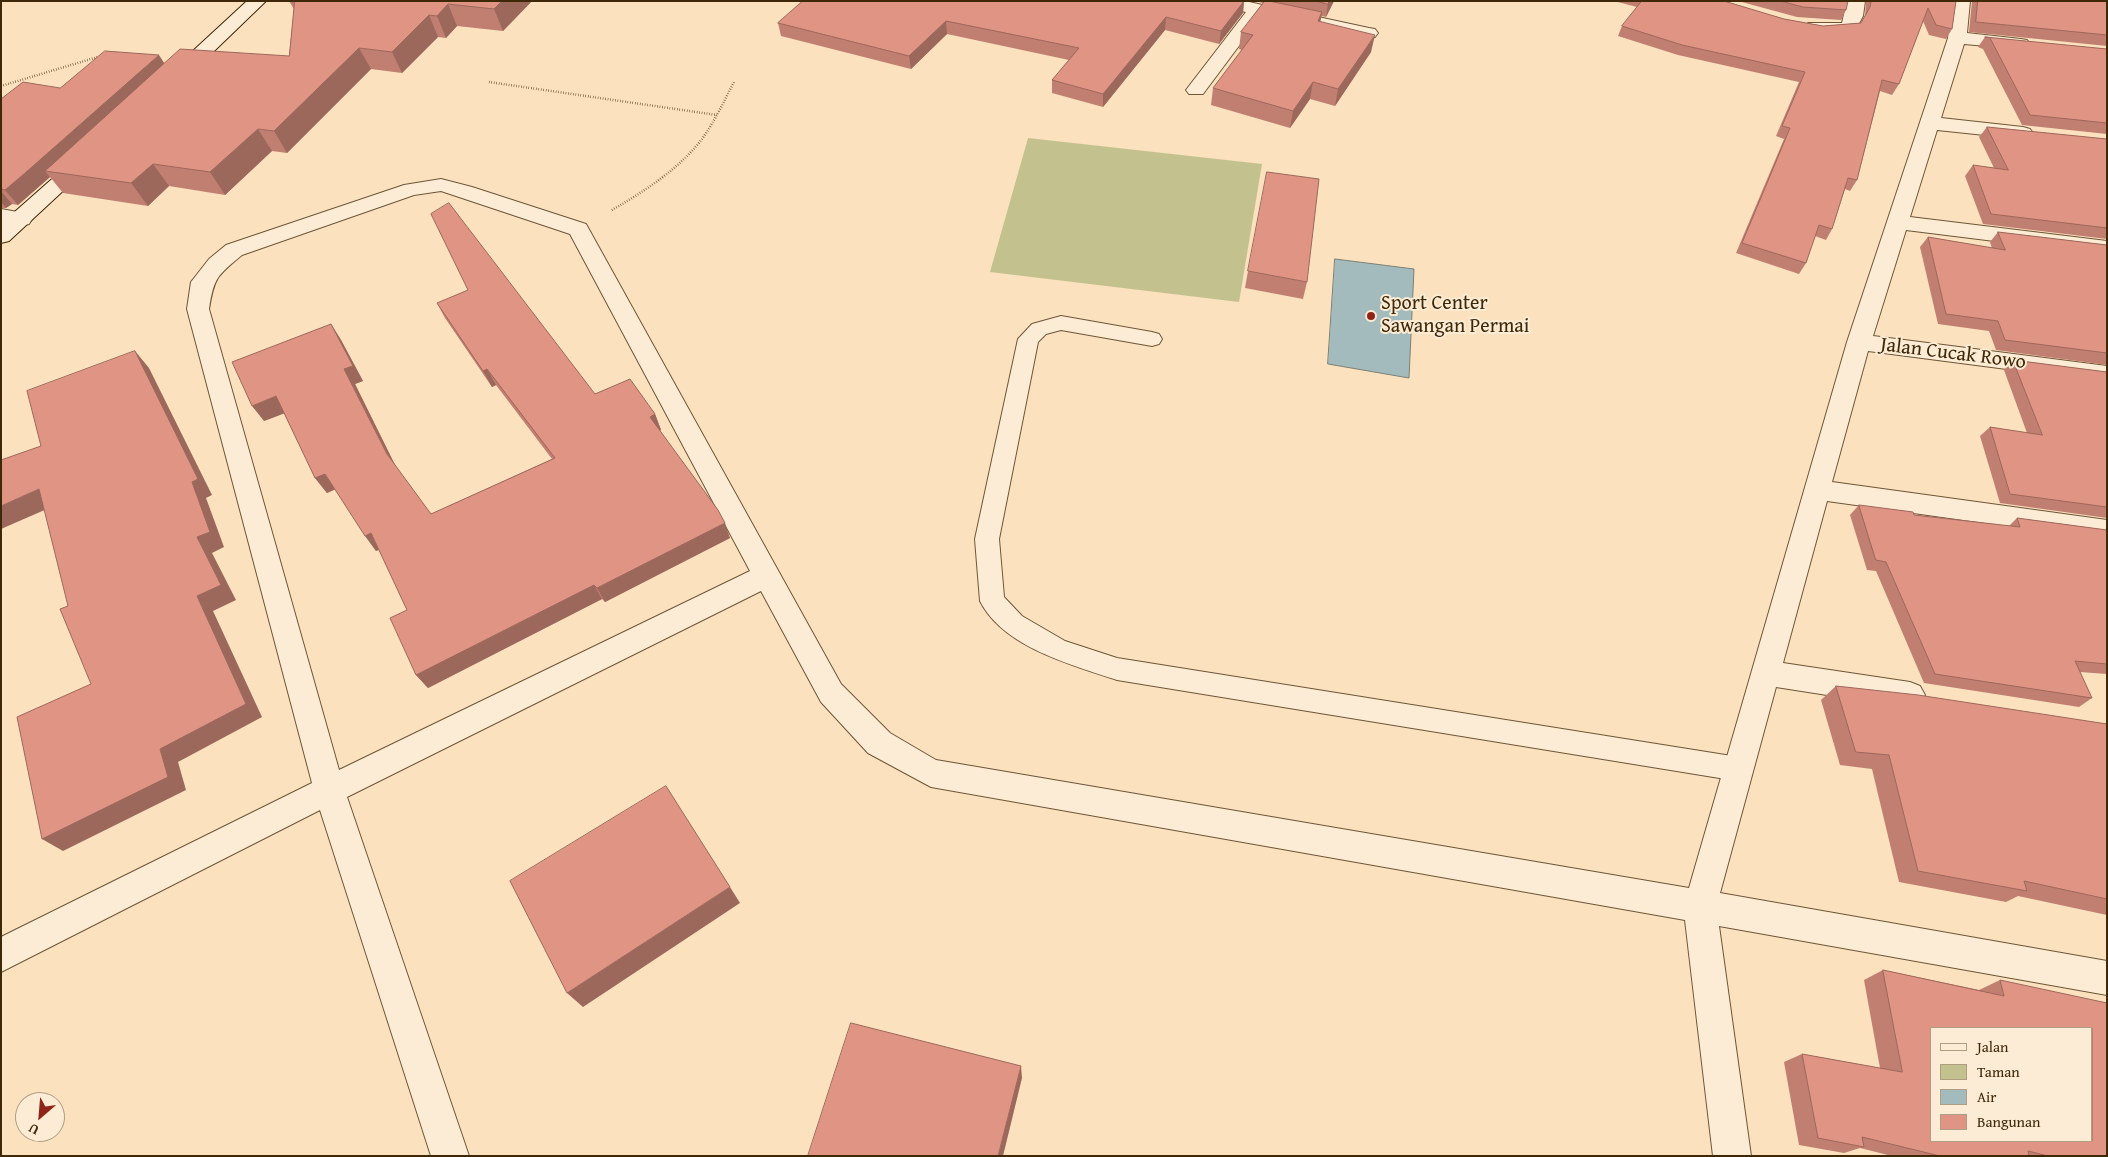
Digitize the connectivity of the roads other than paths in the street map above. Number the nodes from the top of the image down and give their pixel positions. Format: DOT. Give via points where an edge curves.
graph roads {
  1 [pos="257,1"];
  2 [pos="1219,1"];
  3 [pos="1856,1"];
  4 [pos="1961,1"];
  5 [pos="1258,9"];
  6 [pos="1795,23"];
  7 [pos="1369,33"];
  8 [pos="1957,38"];
  9 [pos="2041,46"];
  10 [pos="164,87"];
  11 [pos="1196,90"];
  12 [pos="1930,123"];
  13 [pos="2046,136"];
  14 [pos="100,146"];
  15 [pos="11,217"];
  16 [pos="1898,222"];
  17 [pos="1,236"];
  18 [pos="2107,248"];
  19 [pos="1152,338"];
  20 [pos="1859,342"];
  21 [pos="2107,374"];
  22 [pos="1817,490"];
  23 [pos="2107,530"];
  24 [pos="767,575"];
  25 [pos="1766,673"];
  26 [pos="1941,700"];
  27 [pos="1738,769"];
  28 [pos="329,790"];
  29 [pos="1700,906"];
  30 [pos="1,955"];
  31 [pos="2107,978"];
  32 [pos="450,1156"];
  33 [pos="1732,1156"];
  1 -- 10 [label="street"];
  2 -- 5 [label="street"];
  3 -- 6 [label="street" via="1849,27 1834,29"];
  4 -- 8 [label="street"];
  5 -- 7 [label="street"];
  5 -- 11 [label="street"];
  8 -- 9 [label="street"];
  8 -- 12 [label="street"];
  12 -- 13 [label="street"];
  12 -- 16 [label="street"];
  14 -- 15 [label="street"];
  15 -- 17 [label="street"];
  16 -- 18 [label="street"];
  16 -- 20 [label="street"];
  19 -- 27 [label="lane" via="1061,323 1039,329 1028,339 987,539 992,601 1013,623 1057,649 1117,669"];
  20 -- 21 [label="street, Jalan Cucak Rowo"];
  20 -- 22 [label="street"];
  22 -- 23 [label="street"];
  22 -- 25 [label="street"];
  24 -- 28 [label="street"];
  24 -- 28 [label="street" via="578,230 441,185 412,189 345,210 234,250 202,282 198,309"];
  24 -- 29 [label="street" via="831,693 879,743 931,772"];
  25 -- 26 [label="street"];
  25 -- 27 [label="street"];
  27 -- 29 [label="street"];
  28 -- 30 [label="street"];
  28 -- 32 [label="street"];
  29 -- 31 [label="street"];
  29 -- 33 [label="street"];
}
